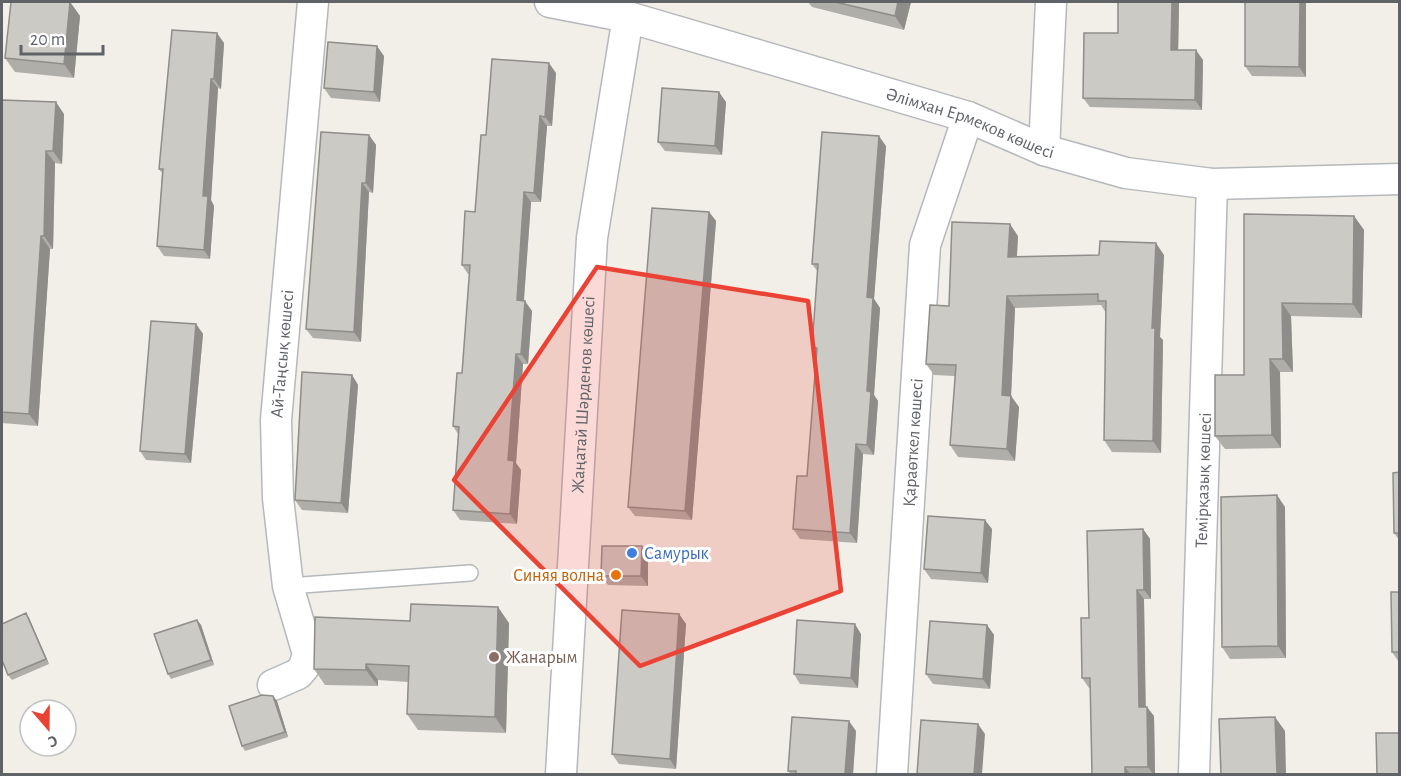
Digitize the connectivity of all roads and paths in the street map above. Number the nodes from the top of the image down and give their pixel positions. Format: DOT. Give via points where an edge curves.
graph roads {
  1 [pos="313,2"];
  2 [pos="550,2"];
  3 [pos="1051,2"];
  4 [pos="628,17"];
  5 [pos="968,117"];
  6 [pos="1044,150"];
  7 [pos="1400,179"];
  8 [pos="1212,184"];
  9 [pos="470,573"];
  10 [pos="288,586"];
  11 [pos="273,685"];
  12 [pos="561,774"];
  13 [pos="892,774"];
  14 [pos="1194,774"];
  1 -- 10 [label="street, Ай-Таңсық көшесі" via="276,420 278,498"];
  2 -- 4 [label="street, Әлімхан Ермеков көшесі"];
  3 -- 6 [label="street"];
  4 -- 5 [label="street, Әлімхан Ермеков көшесі"];
  4 -- 12 [label="street, Жаңатай Шәрденов көшесі" via="592,238"];
  5 -- 6 [label="street, Әлімхан Ермеков көшесі"];
  5 -- 13 [label="street, Қараөткел көшесі" via="925,245"];
  6 -- 8 [label="street, Әлімхан Ермеков көшесі" via="1126,173"];
  7 -- 8 [label="street, Әлімхан Ермеков көшесі"];
  8 -- 14 [label="street, Темірқазық көшесі"];
  9 -- 10 [label="lane"];
  10 -- 11 [label="street, Ай-Таңсық көшесі" via="308,654 298,674"];
}
